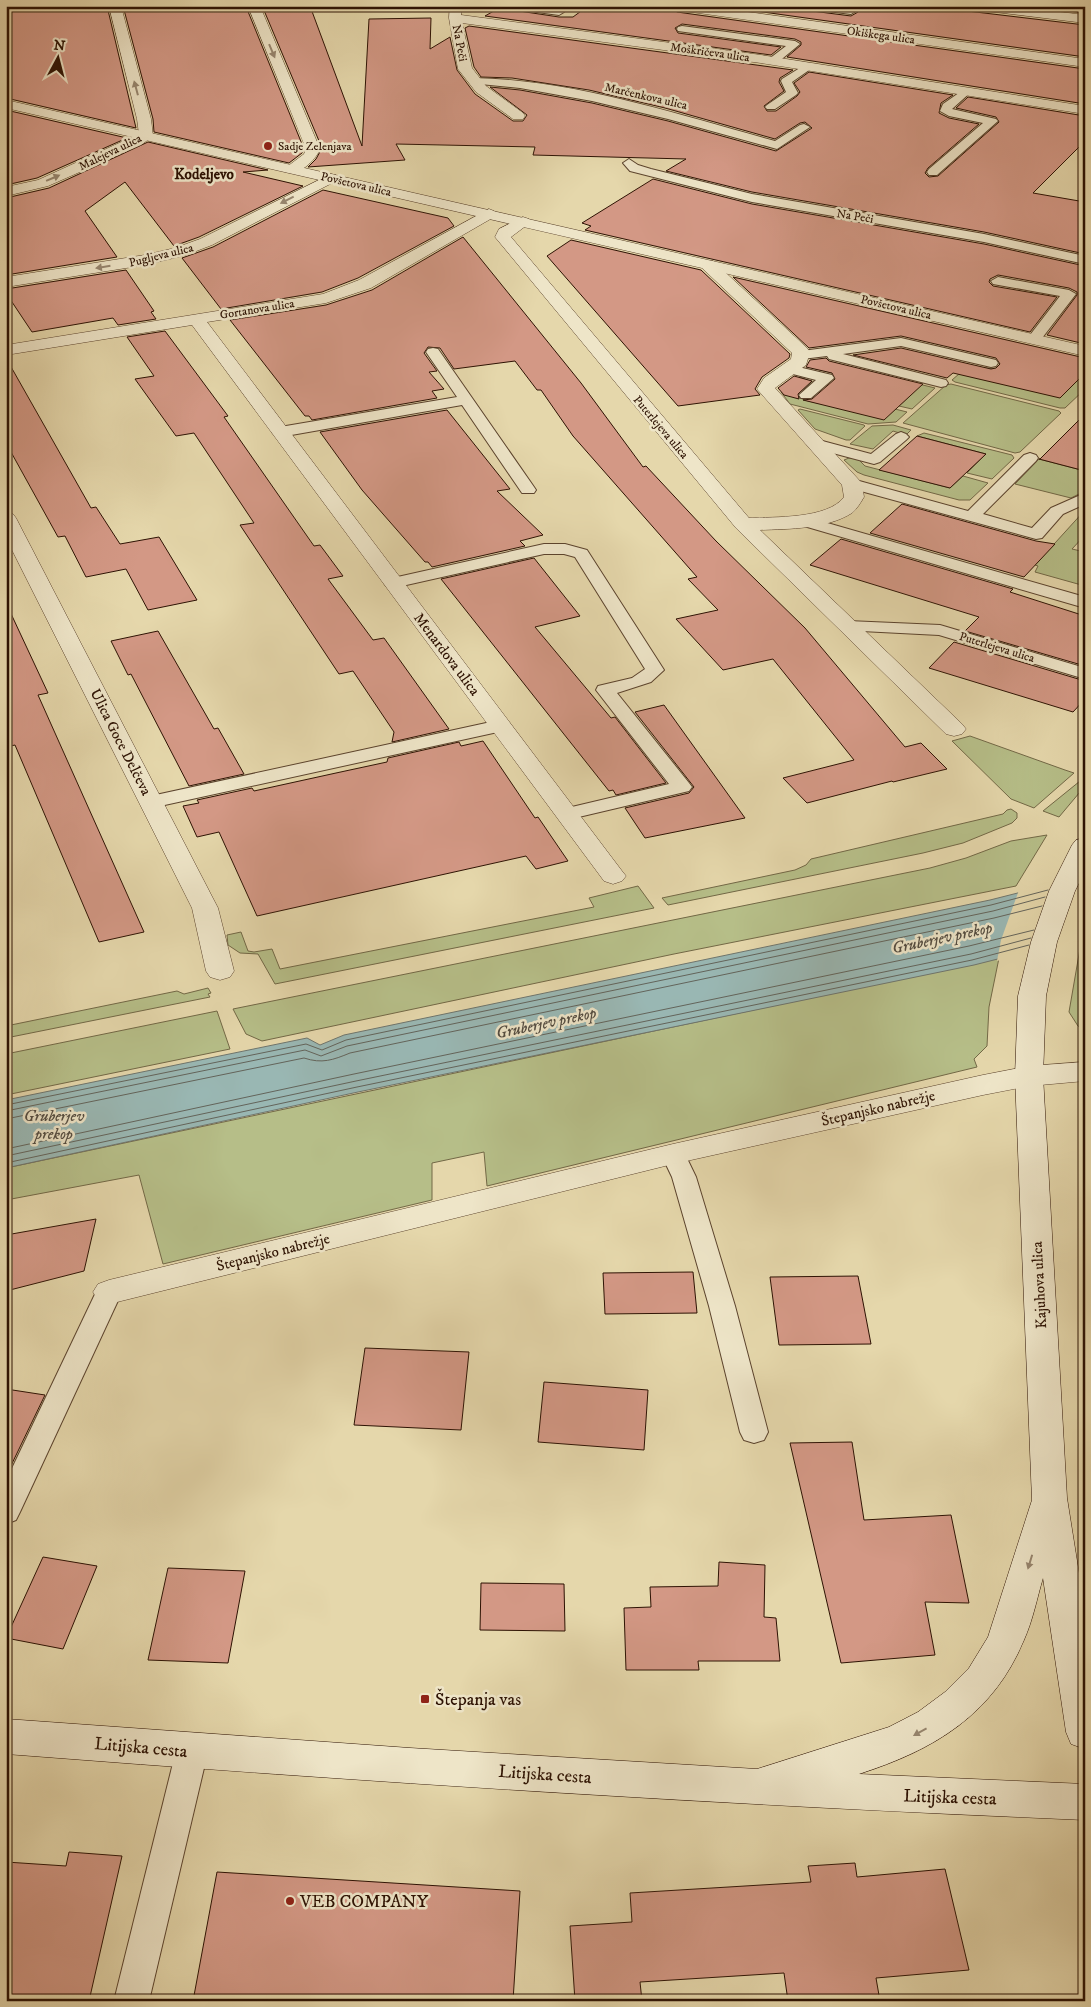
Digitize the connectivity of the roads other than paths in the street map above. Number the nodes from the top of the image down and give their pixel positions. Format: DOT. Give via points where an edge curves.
graph roads {
  1 [pos="115,6"];
  2 [pos="254,6"];
  3 [pos="515,6"];
  4 [pos="677,6"];
  5 [pos="812,6"];
  6 [pos="978,6"];
  7 [pos="455,12"];
  8 [pos="559,12"];
  9 [pos="1085,19"];
  10 [pos="830,28"];
  11 [pos="682,29"];
  12 [pos="773,60"];
  13 [pos="1085,63"];
  14 [pos="808,66"];
  15 [pos="474,81"];
  16 [pos="966,91"];
  17 [pos="6,104"];
  18 [pos="771,107"];
  19 [pos="1085,110"];
  20 [pos="518,116"];
  21 [pos="804,127"];
  22 [pos="146,136"];
  23 [pos="629,163"];
  24 [pos="291,169"];
  25 [pos="932,172"];
  26 [pos="331,178"];
  27 [pos="6,192"];
  28 [pos="490,214"];
  29 [pos="523,222"];
  30 [pos="1085,260"];
  31 [pos="707,264"];
  32 [pos="998,281"];
  33 [pos="6,282"];
  34 [pos="196,319"];
  35 [pos="1034,339"];
  36 [pos="6,350"];
  37 [pos="1085,351"];
  38 [pos="433,352"];
  39 [pos="821,353"];
  40 [pos="796,362"];
  41 [pos="991,363"];
  42 [pos="941,383"];
  43 [pos="806,395"];
  44 [pos="464,400"];
  45 [pos="280,432"];
  46 [pos="901,437"];
  47 [pos="815,444"];
  48 [pos="1030,458"];
  49 [pos="852,484"];
  50 [pos="528,490"];
  51 [pos="1085,498"];
  52 [pos="971,517"];
  53 [pos="6,518"];
  54 [pos="803,521"];
  55 [pos="743,524"];
  56 [pos="393,583"];
  57 [pos="1085,603"];
  58 [pos="848,626"];
  59 [pos="1085,674"];
  60 [pos="500,726"];
  61 [pos="954,729"];
  62 [pos="151,802"];
  63 [pos="566,814"];
  64 [pos="1085,845"];
  65 [pos="613,876"];
  66 [pos="220,971"];
  67 [pos="1085,1071"];
  68 [pos="1030,1076"];
  69 [pos="673,1154"];
  70 [pos="109,1292"];
  71 [pos="754,1432"];
  72 [pos="1049,1498"];
  73 [pos="6,1512"];
  74 [pos="1085,1732"];
  75 [pos="6,1736"];
  76 [pos="192,1751"];
  77 [pos="750,1788"];
  78 [pos="1085,1802"];
  79 [pos="131,2001"];
  22 -- 1 [label="street, Malejeva ulica, one-way"];
  2 -- 24 [label="street, one-way" via="313,149 312,154"];
  3 -- 8 [label="lane"];
  4 -- 10 [label="street, Okiškega ulica"];
  5 -- 10 [label="lane" via="851,11"];
  6 -- 9 [label="street"];
  7 -- 12 [label="street, Moškričeva ulica"];
  7 -- 15 [label="street, Na Peči" via="464,67"];
  10 -- 13 [label="street, Okiškega ulica"];
  11 -- 12 [label="lane" via="795,44"];
  12 -- 14 [label="street, Moškričeva ulica"];
  14 -- 16 [label="street, Moškričeva ulica"];
  14 -- 18 [label="lane" via="786,80 792,93"];
  15 -- 20 [label="street, Na Peči"];
  15 -- 21 [label="lane, Marčenkova ulica" via="541,88 627,104 777,145"];
  16 -- 19 [label="street, Moškričeva ulica"];
  16 -- 25 [label="lane" via="947,106 946,111 992,121"];
  17 -- 22 [label="street, Povšetova ulica"];
  22 -- 24 [label="street, Povšetova ulica"];
  27 -- 22 [label="street, Malejeva ulica, one-way" via="42,183"];
  23 -- 30 [label="lane, Na Peči" via="647,172 752,198 984,238"];
  24 -- 26 [label="street, Povšetova ulica"];
  26 -- 28 [label="street, Povšetova ulica"];
  26 -- 33 [label="street, Pugljeva ulica, one-way" via="180,252"];
  28 -- 29 [label="street, Povšetova ulica"];
  28 -- 34 [label="street, Gortanova ulica" via="345,293"];
  29 -- 31 [label="street, Povšetova ulica"];
  29 -- 55 [label="street, Puterlejeva ulica" via="505,232 503,237"];
  31 -- 35 [label="street, Povšetova ulica"];
  31 -- 40 [label="street, Povšetova ulica" via="797,347"];
  32 -- 35 [label="lane" via="1069,294"];
  34 -- 36 [label="street, Gortanova ulica"];
  34 -- 45 [label="street, Menardova ulica"];
  35 -- 37 [label="street, Povšetova ulica"];
  38 -- 44 [label="lane"];
  39 -- 40 [label="lane"];
  39 -- 41 [label="lane" via="900,342"];
  39 -- 42 [label="lane"];
  40 -- 43 [label="lane" via="827,378"];
  40 -- 47 [label="street" via="766,388"];
  44 -- 45 [label="lane"];
  44 -- 50 [label="lane"];
  45 -- 56 [label="street, Menardova ulica"];
  46 -- 47 [label="lane" via="874,459"];
  47 -- 49 [label="street"];
  48 -- 52 [label="lane"];
  49 -- 52 [label="lane"];
  49 -- 54 [label="street" via="855,498 847,507 824,518"];
  51 -- 52 [label="lane" via="1058,511 1036,534"];
  53 -- 62 [label="street, Ulica Goce Delčeva"];
  54 -- 55 [label="street"];
  54 -- 57 [label="lane"];
  55 -- 58 [label="street, Puterlejeva ulica"];
  56 -- 60 [label="street, Menardova ulica"];
  56 -- 63 [label="lane" via="544,549 565,549 581,554 655,670 640,681 605,690 682,787"];
  58 -- 59 [label="lane, Puterlejeva ulica" via="940,630"];
  58 -- 61 [label="street, Puterlejeva ulica"];
  60 -- 62 [label="lane"];
  60 -- 63 [label="street, Menardova ulica"];
  62 -- 66 [label="street, Ulica Goce Delčeva" via="205,908"];
  63 -- 65 [label="street, Menardova ulica"];
  64 -- 68 [label="street, Kajuhova ulica" via="1062,892 1044,942 1032,996"];
  67 -- 68 [label="street, Štepanjsko nabrežje"];
  68 -- 69 [label="street, Štepanjsko nabrežje"];
  68 -- 72 [label="street, Kajuhova ulica"];
  69 -- 70 [label="street, Štepanjsko nabrežje"];
  69 -- 71 [label="lane" via="684,1177 719,1297"];
  70 -- 73 [label="lane, Štepanjsko nabrežje"];
  72 -- 74 [label="street, Kajuhova ulica"];
  72 -- 77 [label="street, one-way" via="1002,1647 976,1688 960,1704 939,1721 907,1739"];
  75 -- 76 [label="street, Litijska cesta"];
  76 -- 77 [label="street, Litijska cesta"];
  76 -- 79 [label="lane"];
  77 -- 78 [label="street, Litijska cesta"];
}
